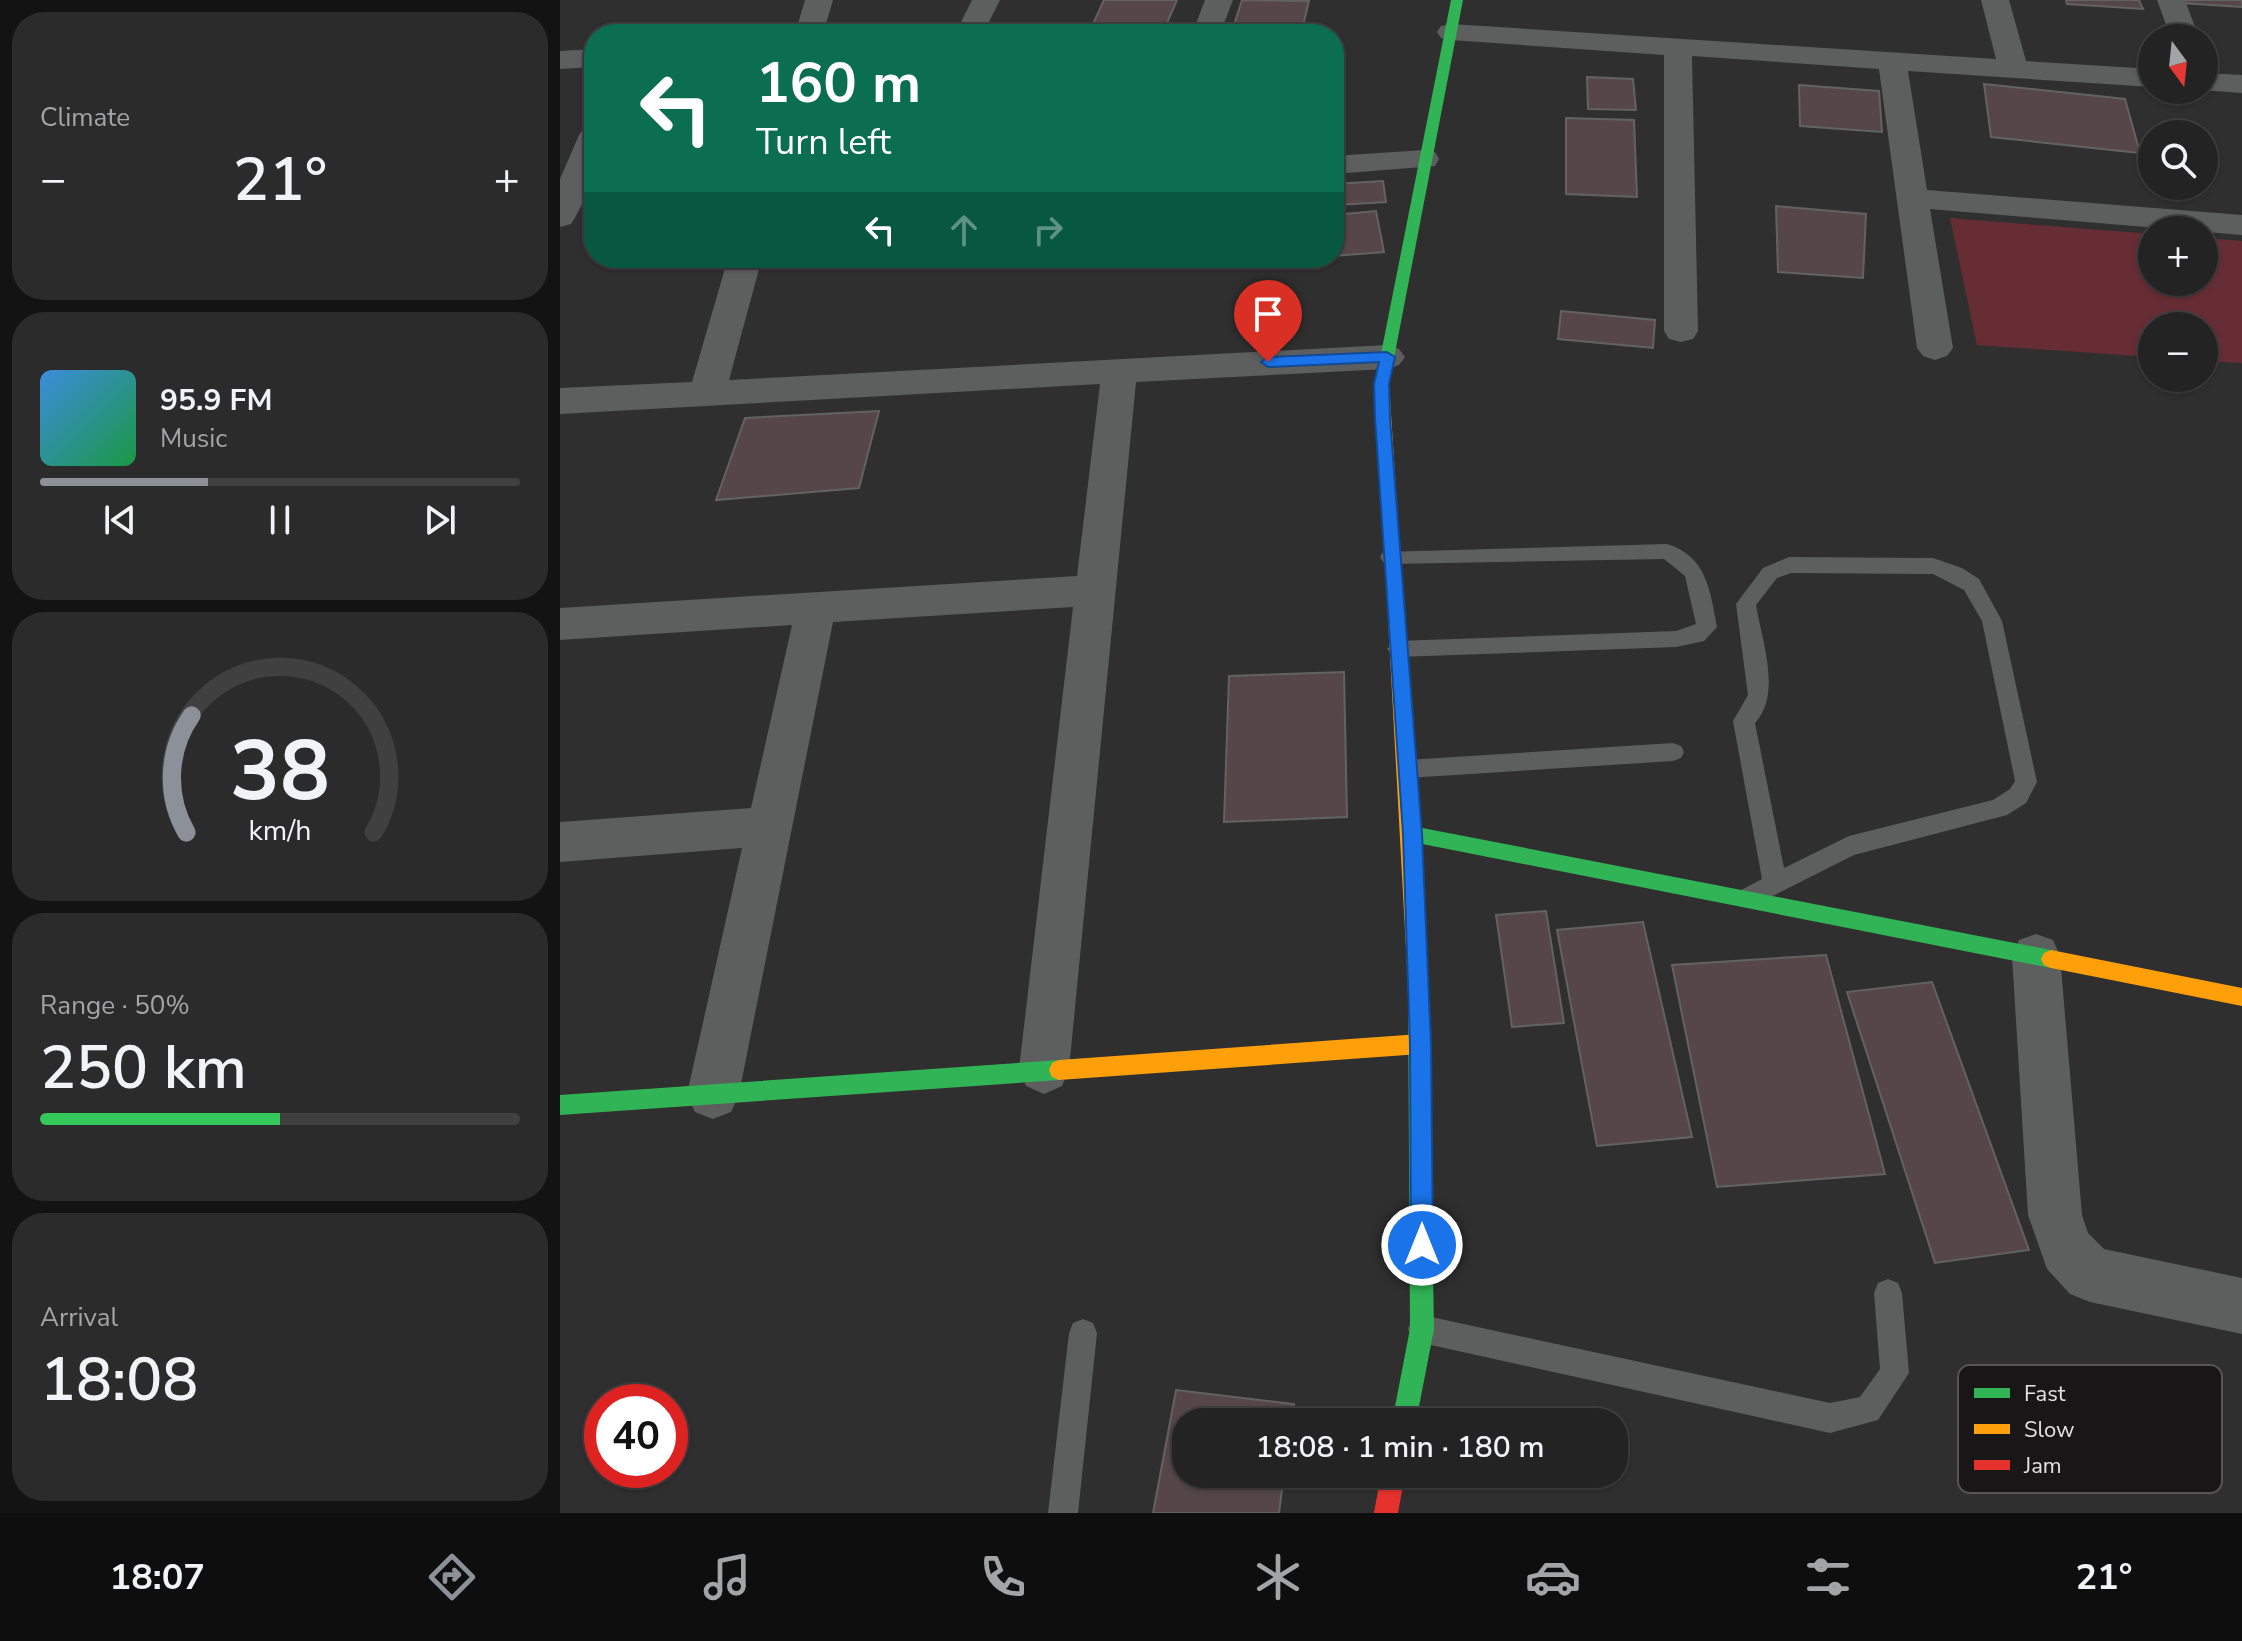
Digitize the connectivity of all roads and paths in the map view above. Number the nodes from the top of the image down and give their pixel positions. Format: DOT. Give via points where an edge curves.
graph roads {
  1 [pos="819,0"];
  2 [pos="986,0"];
  3 [pos="1219,0"];
  4 [pos="1457,0"];
  5 [pos="1995,0"];
  6 [pos="2171,0"];
  7 [pos="812,24"];
  8 [pos="974,24"];
  9 [pos="1210,24"];
  10 [pos="2180,24"];
  11 [pos="1451,32"];
  12 [pos="1678,46"];
  13 [pos="584,59"];
  14 [pos="560,60"];
  15 [pos="1892,60"];
  16 [pos="2013,68"];
  17 [pos="2138,77"];
  18 [pos="2218,83"];
  19 [pos="2242,84"];
  20 [pos="584,159"];
  21 [pos="1424,159"];
  22 [pos="1344,164"];
  23 [pos="1912,198"];
  24 [pos="560,217"];
  25 [pos="2242,225"];
  26 [pos="742,268"];
  27 [pos="1681,331"];
  28 [pos="1935,348"];
  29 [pos="1387,357"];
  30 [pos="1119,370"];
  31 [pos="707,393"];
  32 [pos="560,401"];
  33 [pos="1390,557"];
  34 [pos="1096,590"];
  35 [pos="816,608"];
  36 [pos="560,624"];
  37 [pos="1397,649"];
  38 [pos="1673,752"];
  39 [pos="1407,769"];
  40 [pos="770,826"];
  41 [pos="1412,834"];
  42 [pos="560,842"];
  43 [pos="1775,884"];
  44 [pos="1745,899"];
  45 [pos="2036,956"];
  46 [pos="2242,997"];
  47 [pos="1420,1044"];
  48 [pos="1044,1069"];
  49 [pos="713,1094"];
  50 [pos="560,1105"];
  51 [pos="1888,1293"];
  52 [pos="2242,1306"];
  53 [pos="1422,1329"];
  54 [pos="1083,1333"];
  55 [pos="1407,1408"];
  56 [pos="1390,1488"];
  57 [pos="1063,1513"];
  58 [pos="1386,1513"];
  1 -- 7 [label="street"];
  2 -- 8 [label="street"];
  3 -- 9 [label="street"];
  4 -- 11 [label="street"];
  5 -- 16 [label="street"];
  6 -- 10 [label="street"];
  11 -- 12 [label="street"];
  11 -- 21 [label="street"];
  12 -- 15 [label="street"];
  12 -- 27 [label="street"];
  13 -- 14 [label="street"];
  15 -- 16 [label="street"];
  15 -- 23 [label="street"];
  16 -- 17 [label="street"];
  18 -- 19 [label="street"];
  20 -- 24 [label="street"];
  21 -- 22 [label="street"];
  21 -- 29 [label="street"];
  23 -- 25 [label="street"];
  23 -- 28 [label="street"];
  26 -- 31 [label="street"];
  29 -- 30 [label="street"];
  29 -- 33 [label="street" via="1382,384"];
  30 -- 31 [label="street"];
  30 -- 34 [label="street"];
  31 -- 32 [label="street"];
  33 -- 37 [label="street"];
  33 -- 37 [label="lane" via="1667,551 1690,564 1697,575 1707,627 1676,639"];
  34 -- 35 [label="street"];
  34 -- 48 [label="street"];
  35 -- 36 [label="street"];
  35 -- 40 [label="street"];
  37 -- 39 [label="street"];
  38 -- 39 [label="lane"];
  39 -- 41 [label="street"];
  40 -- 42 [label="street"];
  40 -- 49 [label="street"];
  41 -- 44 [label="street"];
  41 -- 47 [label="street"];
  43 -- 43 [label="lane" via="1744,721 1759,695 1746,604 1770,573 1789,565 1933,566 1971,580 1992,621 2026,782 2018,796 1999,808 1849,846"];
  43 -- 44 [label="lane"];
  44 -- 45 [label="street"];
  45 -- 46 [label="street"];
  45 -- 52 [label="street" via="2055,1215 2066,1250 2090,1274"];
  47 -- 48 [label="street"];
  47 -- 53 [label="street"];
  48 -- 49 [label="street"];
  49 -- 50 [label="street"];
  51 -- 53 [label="lane" via="1895,1373 1868,1410 1830,1418"];
  53 -- 55 [label="street"];
  54 -- 57 [label="lane"];
  56 -- 58 [label="street"];
}
